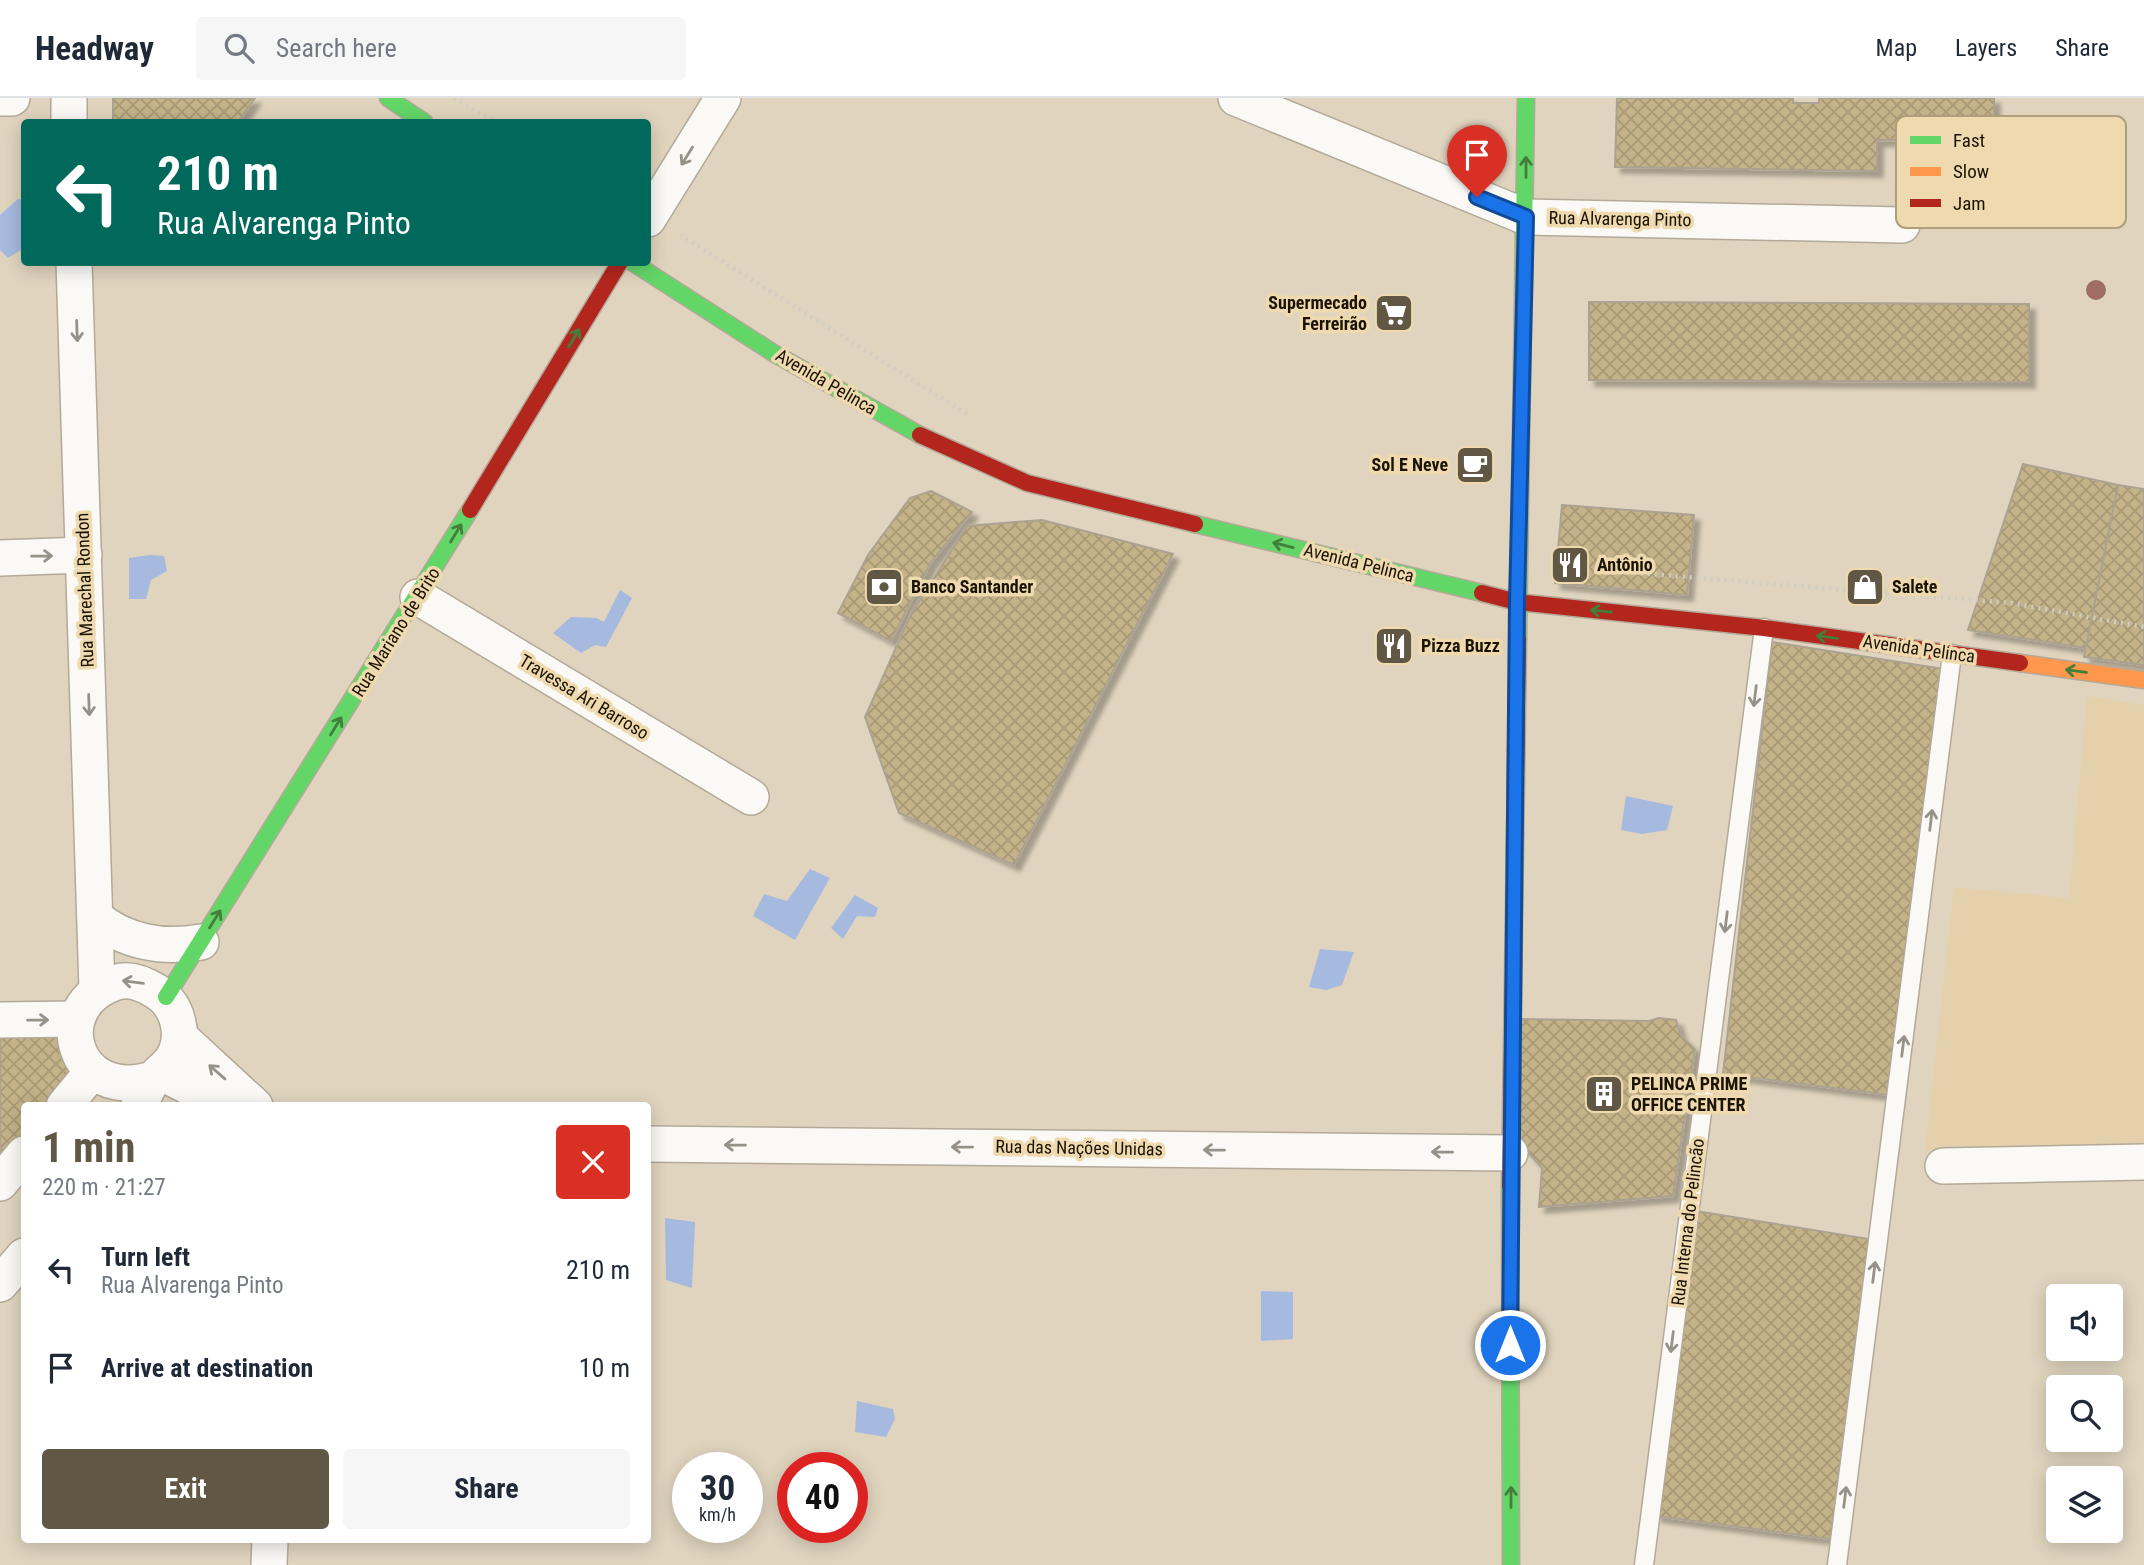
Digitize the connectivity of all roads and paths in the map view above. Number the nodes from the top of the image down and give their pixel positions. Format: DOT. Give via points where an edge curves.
graph roads {
  1 [pos="0,98"];
  2 [pos="12,98"];
  3 [pos="69,98"];
  4 [pos="388,98"];
  5 [pos="454,98"];
  6 [pos="723,98"];
  7 [pos="1236,98"];
  8 [pos="1526,98"];
  9 [pos="69,119"];
  10 [pos="420,119"];
  11 [pos="490,119"];
  12 [pos="651,213"];
  13 [pos="1526,217"];
  14 [pos="651,220"];
  15 [pos="1896,225"];
  16 [pos="74,266"];
  17 [pos="618,266"];
  18 [pos="638,266"];
  19 [pos="971,416"];
  20 [pos="84,555"];
  21 [pos="0,558"];
  22 [pos="1594,570"];
  23 [pos="418,597"];
  24 [pos="1517,602"];
  25 [pos="2144,627"];
  26 [pos="1764,628"];
  27 [pos="1952,654"];
  28 [pos="2144,680"];
  29 [pos="751,797"];
  30 [pos="95,917"];
  31 [pos="201,942"];
  32 [pos="97,990"];
  33 [pos="166,997"];
  34 [pos="76,1019"];
  35 [pos="0,1020"];
  36 [pos="161,1070"];
  37 [pos="92,1072"];
  38 [pos="67,1102"];
  39 [pos="219,1102"];
  40 [pos="245,1102"];
  41 [pos="651,1144"];
  42 [pos="1510,1153"];
  43 [pos="21,1158"];
  44 [pos="2144,1162"];
  45 [pos="1943,1166"];
  46 [pos="0,1183"];
  47 [pos="21,1260"];
  48 [pos="0,1284"];
  49 [pos="270,1543"];
  50 [pos="269,1565"];
  51 [pos="1511,1565"];
  52 [pos="1644,1565"];
  53 [pos="1837,1565"];
  1 -- 2 [label="street"];
  3 -- 9 [label="street"];
  4 -- 10 [label="street"];
  5 -- 11 [label="path"];
  6 -- 12 [label="street, one-way"];
  7 -- 13 [label="street, Rua Alvarenga Pinto"];
  13 -- 8 [label="street, one-way"];
  13 -- 15 [label="street, Rua Alvarenga Pinto"];
  13 -- 24 [label="street"];
  14 -- 19 [label="path"];
  16 -- 20 [label="street, Rua Marechal Rondon, one-way"];
  23 -- 17 [label="street, Rua Mariano de Brito, one-way"];
  24 -- 18 [label="street, Avenida Pelinca, one-way" via="1016,479 913,432 727,324"];
  21 -- 20 [label="street, one-way"];
  20 -- 30 [label="street, Rua Marechal Rondon, one-way"];
  22 -- 25 [label="path" via="2011,603"];
  23 -- 29 [label="street, Travessa Ari Barroso"];
  31 -- 23 [label="street, Rua Mariano de Brito, one-way"];
  26 -- 24 [label="street, Avenida Pelinca, one-way"];
  24 -- 42 [label="street"];
  27 -- 26 [label="street, Avenida Pelinca, one-way"];
  26 -- 52 [label="lane, Rua Interna do Pelincão, one-way"];
  28 -- 27 [label="street, Avenida Pelinca, one-way"];
  53 -- 27 [label="lane, one-way"];
  30 -- 31 [label="street" via="115,931 149,943"];
  30 -- 32 [label="street, Rua Marechal Rondon"];
  31 -- 33 [label="street, Rua Mariano de Brito"];
  33 -- 32 [label="street, one-way" via="145,984 121,981"];
  32 -- 34 [label="street"];
  33 -- 36 [label="street" via="177,1016"];
  35 -- 34 [label="street, one-way"];
  34 -- 37 [label="street" via="76,1048"];
  36 -- 37 [label="street" via="134,1085 112,1083"];
  36 -- 39 [label="street"];
  40 -- 36 [label="street, one-way"];
  37 -- 38 [label="street"];
  42 -- 41 [label="street, Rua das Nações Unidas, one-way"];
  51 -- 42 [label="street, one-way"];
  43 -- 46 [label="street"];
  44 -- 45 [label="street"];
  47 -- 48 [label="street"];
  49 -- 50 [label="street"];
}
